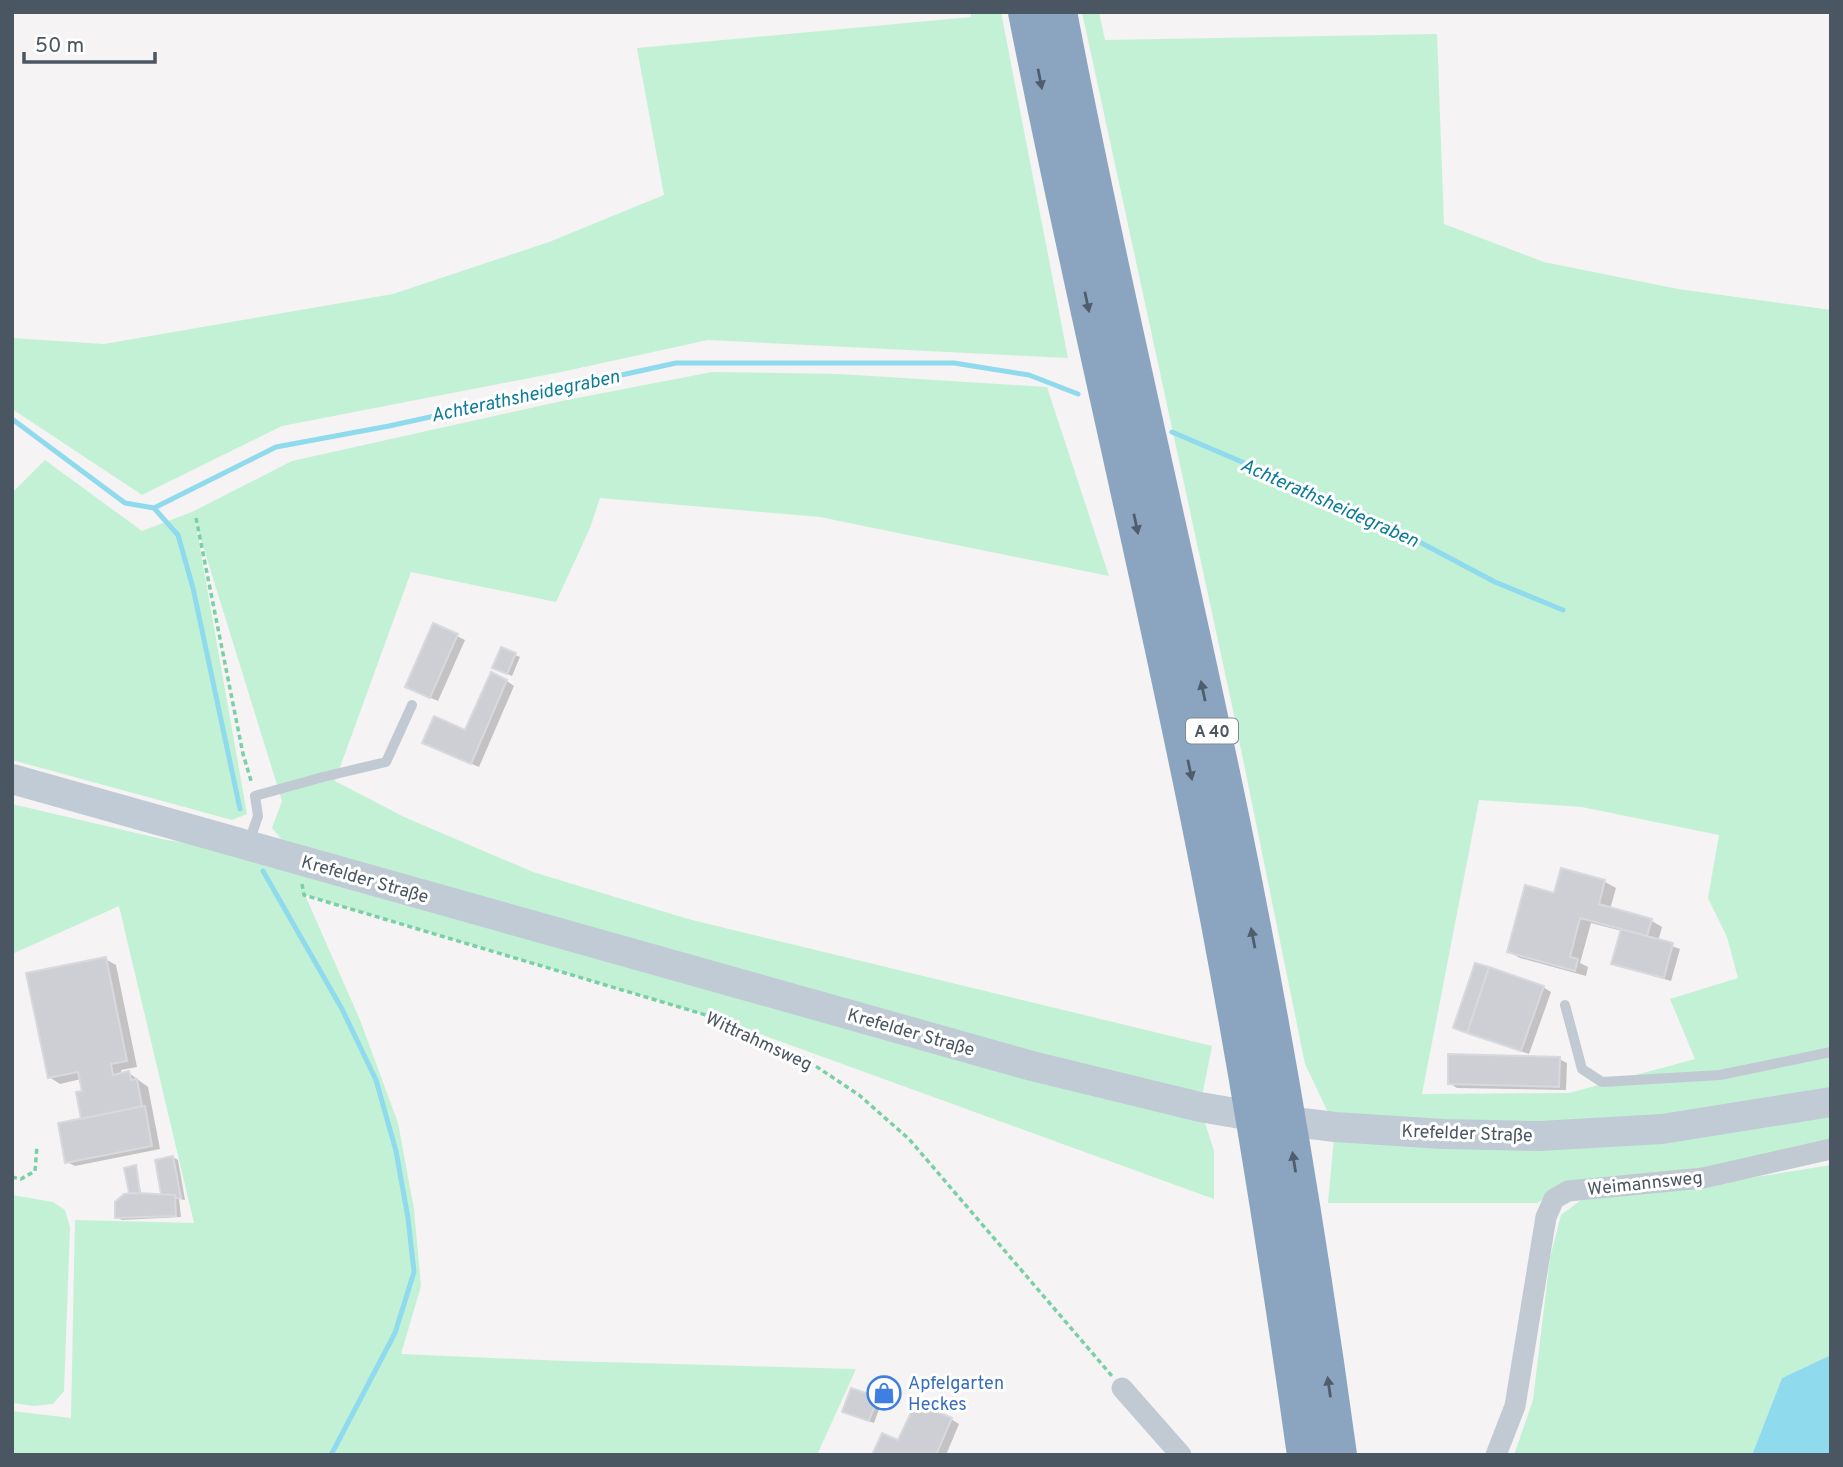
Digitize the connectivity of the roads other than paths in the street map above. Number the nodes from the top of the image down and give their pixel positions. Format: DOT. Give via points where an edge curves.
graph roads {
  1 [pos="1027,12"];
  2 [pos="1058,12"];
  3 [pos="412,705"];
  4 [pos="12,779"];
  5 [pos="248,846"];
  6 [pos="1565,1005"];
  7 [pos="1831,1052"];
  8 [pos="1831,1102"];
  9 [pos="1831,1149"];
  10 [pos="1122,1388"];
  11 [pos="1181,1455"];
  12 [pos="1306,1455"];
  13 [pos="1338,1455"];
  14 [pos="1496,1455"];
  1 -- 12 [label="highway, A 40, one-way" via="1203,835 1244,1054"];
  13 -- 2 [label="highway, A 40, one-way" via="1282,1090 1231,824"];
  3 -- 5 [label="lane" via="386,762 255,796 258,816"];
  4 -- 5 [label="main road, Krefelder Straße"];
  5 -- 8 [label="main road, Krefelder Straße" via="1018,1062 1200,1107 1335,1127 1540,1136 1662,1129"];
  6 -- 7 [label="lane" via="1581,1069 1602,1082 1720,1075"];
  9 -- 14 [label="street, Weimannsweg" via="1703,1178 1568,1191 1554,1199 1546,1217 1515,1406"];
  10 -- 11 [label="street"];
}
